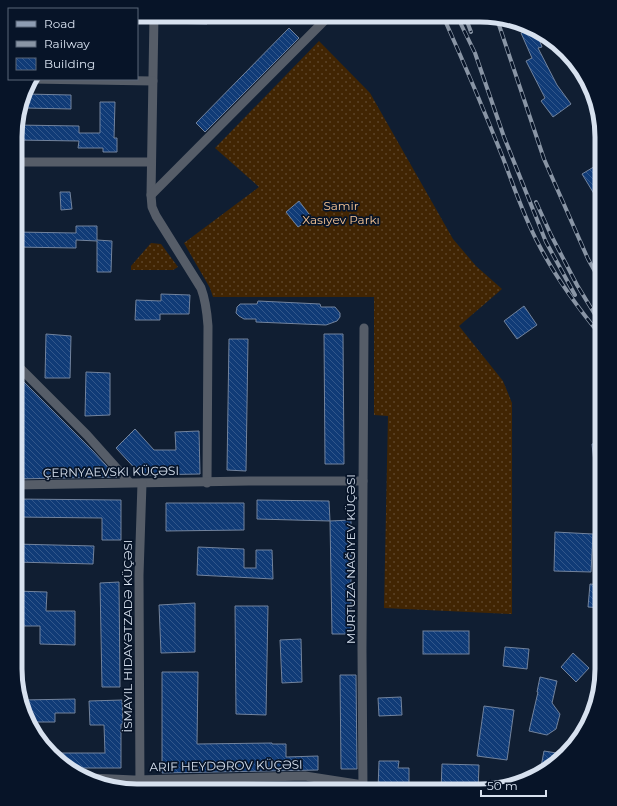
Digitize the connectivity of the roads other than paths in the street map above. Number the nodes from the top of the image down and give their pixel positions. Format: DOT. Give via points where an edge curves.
graph roads {
  1 [pos="154,22"];
  2 [pos="323,22"];
  3 [pos="92,80"];
  4 [pos="153,81"];
  5 [pos="22,162"];
  6 [pos="151,162"];
  7 [pos="151,195"];
  8 [pos="364,328"];
  9 [pos="22,370"];
  10 [pos="363,481"];
  11 [pos="129,482"];
  12 [pos="207,482"];
  13 [pos="142,483"];
  14 [pos="22,485"];
  15 [pos="103,779"];
  16 [pos="140,780"];
  17 [pos="140,784"];
  18 [pos="344,784"];
  19 [pos="363,784"];
  1 -- 4 [label="street"];
  2 -- 7 [label="street"];
  3 -- 4 [label="street"];
  4 -- 6 [label="street"];
  5 -- 6 [label="street"];
  6 -- 7 [label="street"];
  7 -- 12 [label="street" via="156,216 201,288 208,311"];
  8 -- 10 [label="street"];
  9 -- 11 [label="street" via="87,435"];
  10 -- 12 [label="street, ÇERNYAEVSKI KÜÇƏSI"];
  10 -- 19 [label="street"];
  11 -- 13 [label="street, ÇERNYAEVSKI KÜÇƏSI"];
  11 -- 14 [label="street, ÇERNYAEVSKI KÜÇƏSI"];
  12 -- 13 [label="street, ÇERNYAEVSKI KÜÇƏSI"];
  13 -- 16 [label="street"];
  15 -- 16 [label="street, ARIF HEYDƏROV KÜÇƏSI"];
  16 -- 17 [label="street"];
  16 -- 18 [label="street, ARIF HEYDƏROV KÜÇƏSI" via="305,776"];
}
